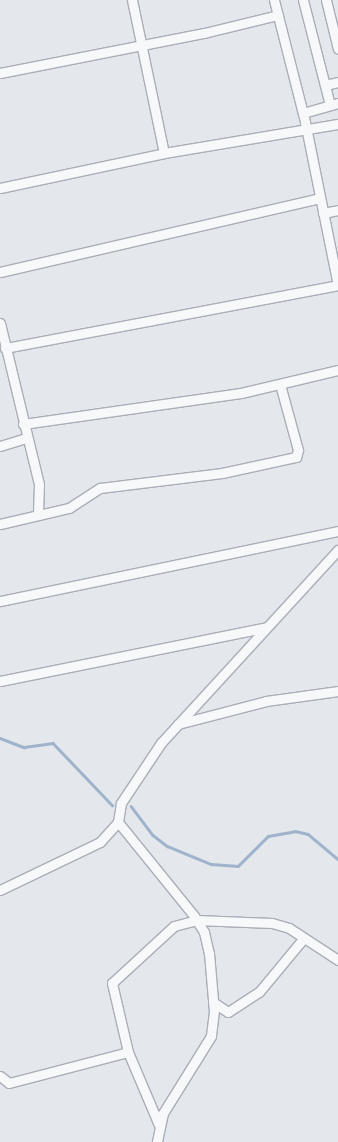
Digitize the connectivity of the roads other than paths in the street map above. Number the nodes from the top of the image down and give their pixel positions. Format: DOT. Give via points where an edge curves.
graph roads {
  1 [pos="132,0"];
  2 [pos="274,0"];
  3 [pos="303,0"];
  4 [pos="326,0"];
  5 [pos="278,15"];
  6 [pos="141,46"];
  7 [pos="338,49"];
  8 [pos="0,72"];
  9 [pos="338,82"];
  10 [pos="325,85"];
  11 [pos="334,104"];
  12 [pos="303,113"];
  13 [pos="338,124"];
  14 [pos="306,130"];
  15 [pos="164,152"];
  16 [pos="0,188"];
  17 [pos="320,198"];
  18 [pos="338,210"];
  19 [pos="323,213"];
  20 [pos="0,272"];
  21 [pos="338,285"];
  22 [pos="0,323"];
  23 [pos="5,348"];
  24 [pos="4,362"];
  25 [pos="338,370"];
  26 [pos="280,384"];
  27 [pos="23,424"];
  28 [pos="27,438"];
  29 [pos="0,446"];
  30 [pos="38,515"];
  31 [pos="0,524"];
  32 [pos="338,531"];
  33 [pos="338,550"];
  34 [pos="0,601"];
  35 [pos="267,627"];
  36 [pos="0,680"];
  37 [pos="338,691"];
  38 [pos="178,724"];
  39 [pos="118,822"];
  40 [pos="0,890"];
  41 [pos="196,920"];
  42 [pos="303,939"];
  43 [pos="338,960"];
  44 [pos="213,1002"];
  45 [pos="128,1052"];
  46 [pos="0,1076"];
  47 [pos="159,1125"];
  48 [pos="157,1142"];
  1 -- 6 [label="street"];
  2 -- 5 [label="street"];
  3 -- 10 [label="street"];
  4 -- 7 [label="street"];
  5 -- 6 [label="street"];
  5 -- 12 [label="street"];
  6 -- 8 [label="street"];
  6 -- 15 [label="street"];
  9 -- 10 [label="street"];
  10 -- 11 [label="street"];
  11 -- 12 [label="street"];
  12 -- 14 [label="street"];
  13 -- 14 [label="street"];
  14 -- 15 [label="street"];
  14 -- 17 [label="street"];
  15 -- 16 [label="street"];
  17 -- 19 [label="street"];
  17 -- 20 [label="street"];
  18 -- 19 [label="street"];
  19 -- 21 [label="street"];
  21 -- 23 [label="street"];
  22 -- 23 [label="street"];
  23 -- 24 [label="street"];
  24 -- 27 [label="street"];
  25 -- 26 [label="street"];
  26 -- 27 [label="street"];
  26 -- 30 [label="street" via="298,450 296,457 222,473 100,488 69,508"];
  27 -- 28 [label="street"];
  28 -- 29 [label="street"];
  28 -- 30 [label="street" via="40,490"];
  30 -- 31 [label="street"];
  32 -- 34 [label="street"];
  33 -- 35 [label="street"];
  35 -- 36 [label="street"];
  35 -- 38 [label="street"];
  37 -- 38 [label="street" via="266,701"];
  38 -- 39 [label="street" via="148,761 121,803"];
  39 -- 40 [label="street" via="100,842 82,854"];
  39 -- 41 [label="street"];
  41 -- 42 [label="street" via="272,923"];
  41 -- 44 [label="street" via="209,954"];
  41 -- 45 [label="street" via="170,928 112,983"];
  42 -- 43 [label="street"];
  42 -- 44 [label="street" via="279,972 259,992 228,1012"];
  44 -- 47 [label="street" via="211,1036"];
  45 -- 46 [label="street" via="9,1083"];
  45 -- 47 [label="street"];
  47 -- 48 [label="street"];
}
